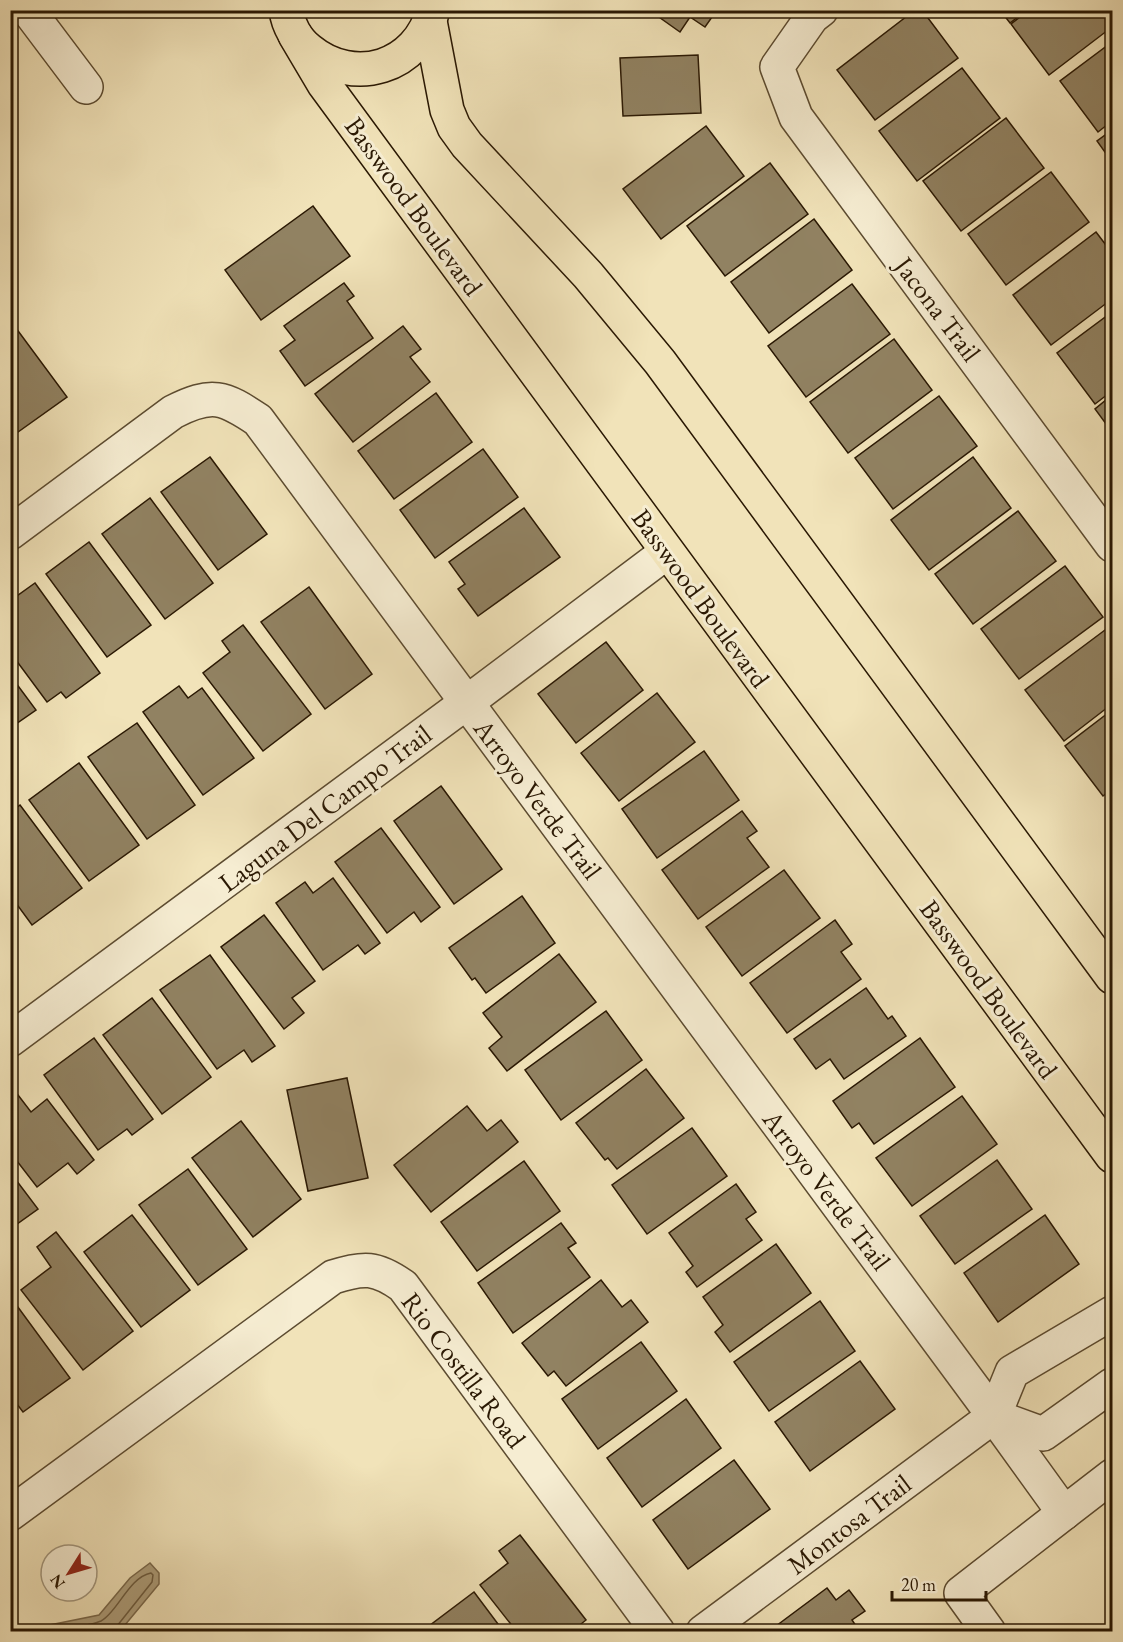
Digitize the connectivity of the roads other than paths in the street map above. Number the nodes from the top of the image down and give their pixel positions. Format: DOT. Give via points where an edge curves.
graph roads {
  1 [pos="28,10"];
  2 [pos="821,10"];
  3 [pos="433,14"];
  4 [pos="290,23"];
  5 [pos="86,87"];
  6 [pos="10,533"];
  7 [pos="1113,545"];
  8 [pos="667,552"];
  9 [pos="466,703"];
  10 [pos="1113,977"];
  11 [pos="10,1040"];
  12 [pos="1113,1156"];
  13 [pos="1113,1313"];
  14 [pos="1113,1385"];
  15 [pos="994,1416"];
  16 [pos="1113,1476"];
  17 [pos="1064,1513"];
  18 [pos="10,1514"];
  19 [pos="658,1632"];
  20 [pos="703,1632"];
  21 [pos="989,1632"];
  1 -- 5 [label="street"];
  2 -- 7 [label="street, Jacona Trail" via="777,67 796,117"];
  3 -- 4 [label="main road" via="424,35 402,56 367,69 330,63 310,51"];
  3 -- 10 [label="main road" via="447,110 454,127 588,275 660,362"];
  4 -- 8 [label="main road, Basswood Boulevard" via="324,84"];
  6 -- 9 [label="street, Arroyo Verde Trail" via="173,412 191,402 213,398 235,404 258,420"];
  8 -- 9 [label="street, Laguna Del Campo Trail"];
  8 -- 12 [label="main road, Basswood Boulevard"];
  9 -- 11 [label="street, Laguna Del Campo Trail"];
  9 -- 15 [label="street, Arroyo Verde Trail"];
  13 -- 15 [label="street" via="1012,1372"];
  14 -- 15 [label="street" via="1043,1434"];
  15 -- 17 [label="street, Arroyo Verde Trail"];
  15 -- 20 [label="street, Montosa Trail"];
  16 -- 17 [label="street"];
  17 -- 21 [label="street" via="961,1593"];
  18 -- 19 [label="street, Rio Costilla Road" via="333,1277 370,1270 403,1286"];
}
